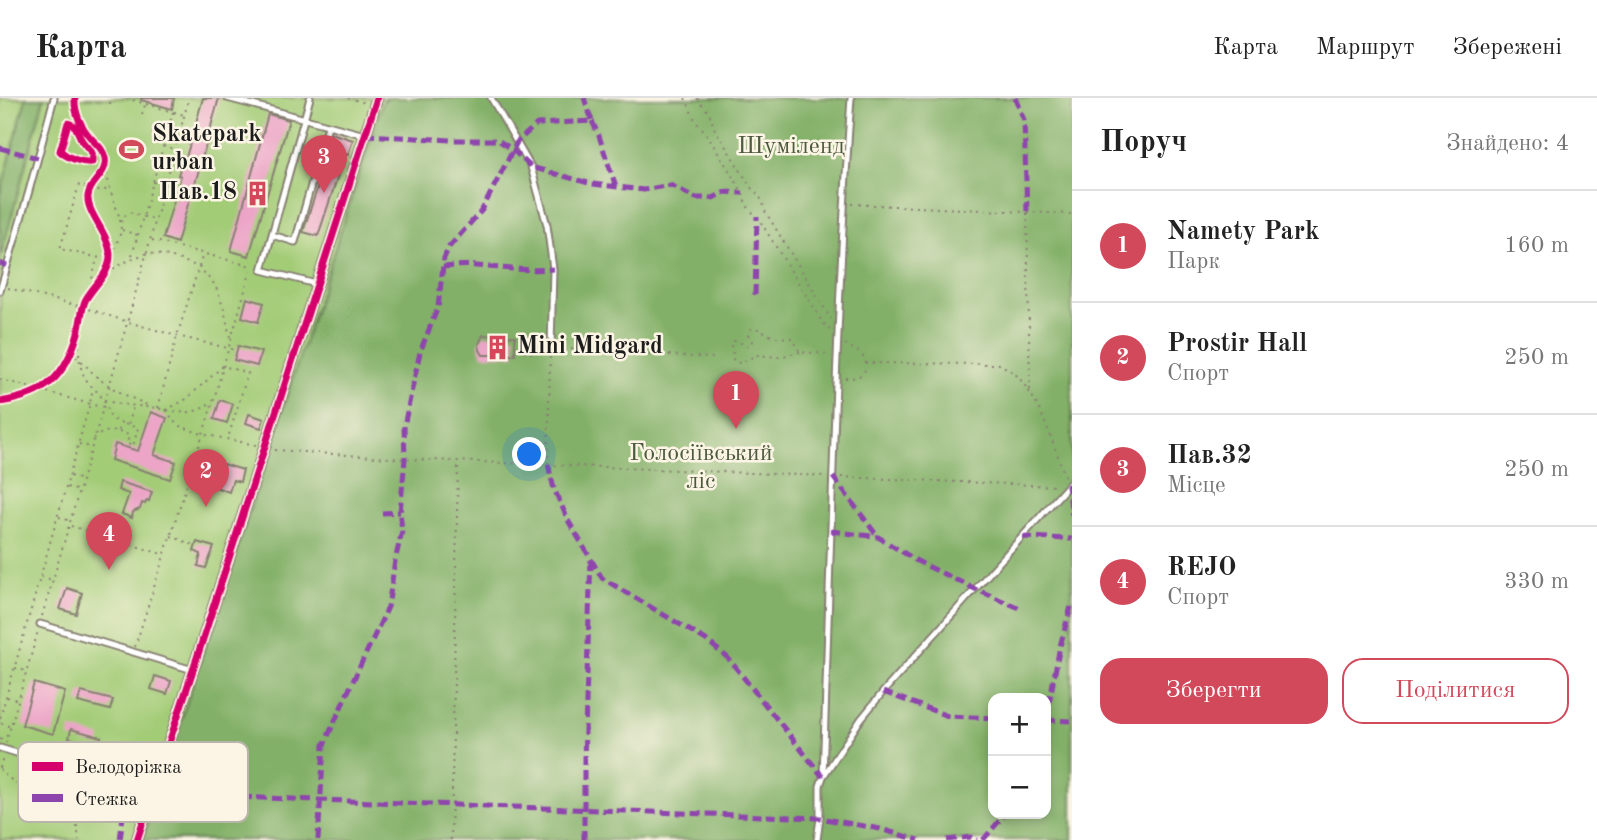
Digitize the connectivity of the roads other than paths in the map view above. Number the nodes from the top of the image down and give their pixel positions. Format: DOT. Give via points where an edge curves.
graph roads {
  1 [pos="54,98"];
  2 [pos="227,98"];
  3 [pos="310,98"];
  4 [pos="491,98"];
  5 [pos="851,98"];
  6 [pos="375,102"];
  7 [pos="304,119"];
  8 [pos="328,126"];
  9 [pos="365,135"];
  10 [pos="272,235"];
  11 [pos="316,284"];
  12 [pos="1,289"];
  13 [pos="551,348"];
  14 [pos="1070,484"];
  15 [pos="40,624"];
  16 [pos="193,670"];
  17 [pos="169,742"];
  18 [pos="823,777"];
  19 [pos="143,822"];
  20 [pos="137,840"];
  21 [pos="817,840"];
  1 -- 12 [label="lane"];
  2 -- 7 [label="lane"];
  3 -- 7 [label="lane"];
  4 -- 13 [label="lane" via="531,167 547,225 554,269"];
  5 -- 18 [label="lane"];
  6 -- 9 [label="street"];
  7 -- 8 [label="lane"];
  7 -- 10 [label="lane"];
  8 -- 9 [label="lane"];
  8 -- 10 [label="lane" via="295,242"];
  9 -- 11 [label="street"];
  10 -- 11 [label="lane" via="262,270"];
  11 -- 16 [label="street"];
  14 -- 18 [label="lane" via="883,692"];
  15 -- 16 [label="lane"];
  16 -- 17 [label="street"];
  18 -- 21 [label="lane"];
  19 -- 20 [label="street"];
}
